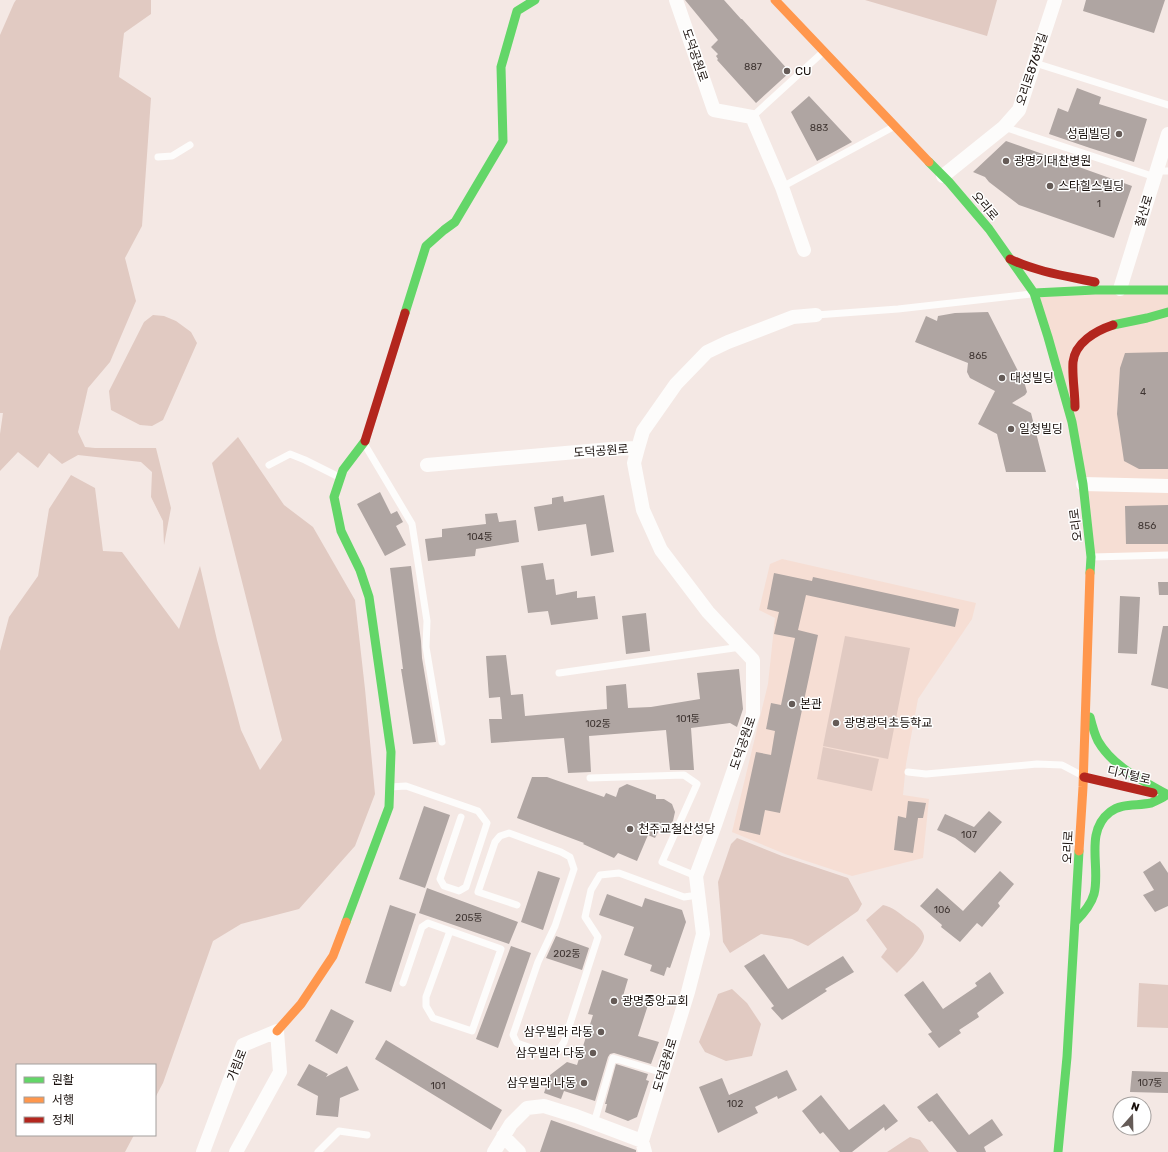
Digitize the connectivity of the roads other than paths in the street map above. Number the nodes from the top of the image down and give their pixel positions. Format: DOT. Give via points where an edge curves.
graph roads {
  1 [pos="535,0"];
  2 [pos="676,0"];
  3 [pos="775,0"];
  4 [pos="1055,0"];
  5 [pos="824,51"];
  6 [pos="1035,62"];
  7 [pos="1168,105"];
  8 [pos="752,117"];
  9 [pos="895,126"];
  10 [pos="1004,127"];
  11 [pos="1168,134"];
  12 [pos="190,145"];
  13 [pos="158,157"];
  14 [pos="1160,173"];
  15 [pos="943,176"];
  16 [pos="782,186"];
  17 [pos="804,250"];
  18 [pos="1010,259"];
  19 [pos="1116,290"];
  20 [pos="1168,290"];
  21 [pos="1034,293"];
  22 [pos="1168,312"];
  23 [pos="816,315"];
  24 [pos="1072,422"];
  25 [pos="364,443"];
  26 [pos="638,448"];
  27 [pos="269,465"];
  28 [pos="427,465"];
  29 [pos="340,478"];
  30 [pos="1083,484"];
  31 [pos="1168,486"];
  32 [pos="1168,555"];
  33 [pos="1091,557"];
  34 [pos="741,648"];
  35 [pos="559,673"];
  36 [pos="1086,704"];
  37 [pos="442,742"];
  38 [pos="908,772"];
  39 [pos="1084,777"];
  40 [pos="590,778"];
  41 [pos="390,787"];
  42 [pos="1167,795"];
  43 [pos="461,818"];
  44 [pos="696,876"];
  45 [pos="698,895"];
  46 [pos="517,905"];
  47 [pos="1075,922"];
  48 [pos="450,931"];
  49 [pos="403,983"];
  50 [pos="277,1031"];
  51 [pos="663,1073"];
  52 [pos="594,1123"];
  53 [pos="367,1135"];
  54 [pos="503,1136"];
  55 [pos="644,1146"];
  56 [pos="203,1152"];
  57 [pos="236,1152"];
  58 [pos="318,1152"];
  59 [pos="494,1152"];
  60 [pos="519,1152"];
  61 [pos="1058,1152"];
  1 -- 25 [label="main road" via="517,11 501,67 503,141 455,222 426,246"];
  2 -- 8 [label="street, 도덕공원로" via="714,110"];
  3 -- 5 [label="main road, 오리로"];
  4 -- 6 [label="street, 오리로876번길"];
  5 -- 8 [label="lane"];
  5 -- 9 [label="main road, 오리로"];
  6 -- 7 [label="lane"];
  6 -- 10 [label="street, 오리로876번길" via="1019,110"];
  8 -- 16 [label="street"];
  9 -- 15 [label="main road, 오리로"];
  9 -- 16 [label="lane"];
  10 -- 14 [label="lane"];
  10 -- 15 [label="street, 오리로876번길"];
  11 -- 14 [label="street, 철산로"];
  12 -- 13 [label="lane" via="172,156"];
  14 -- 19 [label="street, 철산로"];
  15 -- 18 [label="main road, 오리로" via="989,229"];
  16 -- 17 [label="street"];
  18 -- 19 [label="main road" via="1063,276 1101,283"];
  18 -- 21 [label="main road, 오리로"];
  19 -- 20 [label="main road"];
  19 -- 21 [label="main road"];
  21 -- 23 [label="lane" via="898,309"];
  21 -- 24 [label="main road, 오리로"];
  22 -- 24 [label="main road" via="1102,328 1076,350 1073,359 1075,406"];
  23 -- 26 [label="street" via="793,317 707,352 676,384 642,431"];
  24 -- 30 [label="main road, 오리로"];
  25 -- 29 [label="main road" via="343,470"];
  25 -- 37 [label="lane" via="412,524 427,621 426,647"];
  26 -- 28 [label="street, 도덕공원로"];
  26 -- 34 [label="street, 도덕공원로" via="634,463 643,510 661,550 708,612"];
  27 -- 29 [label="lane" via="290,454"];
  29 -- 41 [label="main road" via="334,497 342,531 369,597 391,752"];
  30 -- 31 [label="street"];
  30 -- 33 [label="main road, 오리로"];
  32 -- 33 [label="lane"];
  33 -- 36 [label="main road, 오리로"];
  34 -- 35 [label="lane"];
  34 -- 44 [label="street, 도덕공원로" via="753,660 753,714"];
  36 -- 39 [label="main road, 오리로"];
  36 -- 42 [label="main road" via="1098,740 1112,760"];
  38 -- 39 [label="lane" via="926,774 1037,764 1062,765"];
  39 -- 42 [label="main road, 디지털로"];
  39 -- 47 [label="main road, 오리로"];
  40 -- 44 [label="lane" via="684,775 697,784 662,862"];
  41 -- 43 [label="lane" via="406,786 478,811 487,823 466,886 458,891 444,886 440,879"];
  41 -- 50 [label="main road" via="389,807 333,956 301,1004"];
  42 -- 47 [label="main road" via="1151,803 1120,807 1104,817 1097,833 1094,893 1088,908"];
  44 -- 45 [label="street, 도덕공원로"];
  45 -- 46 [label="lane" via="684,897 619,873 600,874 591,890 585,917 598,937 564,1042 558,1051 546,1053 518,1043 513,1035 574,869 570,857 561,852 509,833 500,836 495,842 478,892"];
  45 -- 51 [label="street, 도덕공원로" via="704,934"];
  47 -- 61 [label="main road, 오리로"];
  48 -- 48 [label="lane" via="501,949 472,1031 433,1018 426,1006 426,997"];
  48 -- 49 [label="lane" via="428,923 422,927"];
  50 -- 56 [label="street, 가림로" via="243,1045"];
  50 -- 57 [label="street" via="280,1072"];
  51 -- 52 [label="lane" via="613,1058"];
  51 -- 55 [label="street, 도덕공원로"];
  52 -- 54 [label="street" via="544,1106 528,1108 511,1124"];
  52 -- 55 [label="street"];
  53 -- 58 [label="lane" via="339,1131"];
  54 -- 59 [label="street"];
  54 -- 60 [label="street"];
}
